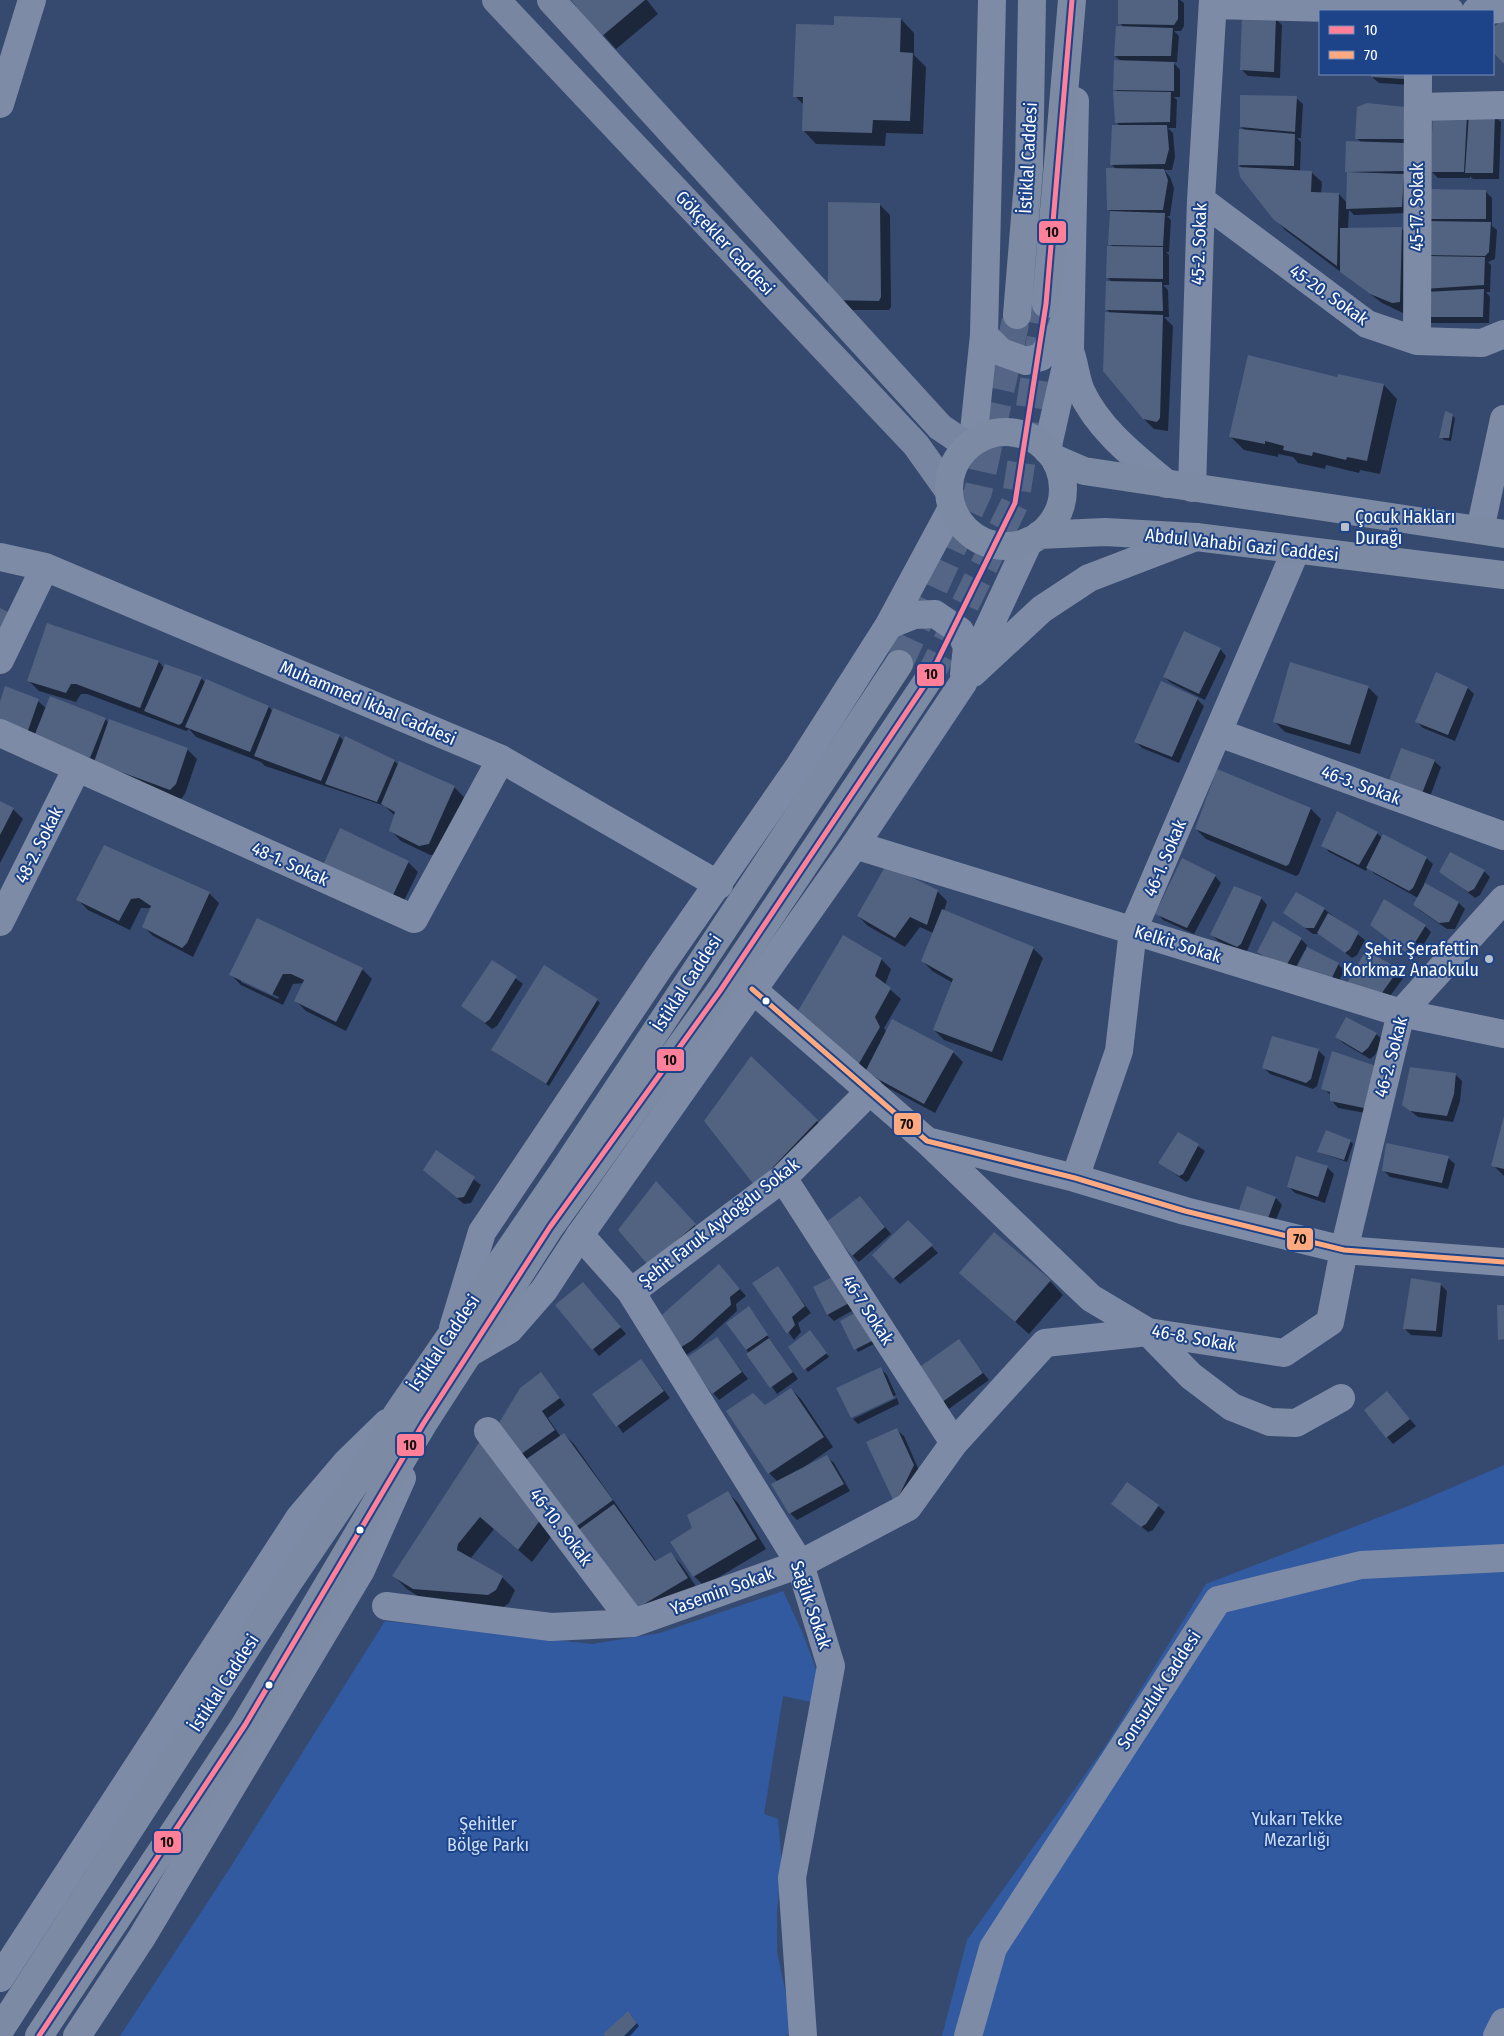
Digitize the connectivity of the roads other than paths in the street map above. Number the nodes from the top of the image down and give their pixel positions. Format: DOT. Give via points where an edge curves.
graph roads {
  1 [pos="32,0"];
  2 [pos="496,0"];
  3 [pos="551,0"];
  4 [pos="992,0"];
  5 [pos="1032,0"];
  6 [pos="1072,0"];
  7 [pos="1078,0"];
  8 [pos="1500,0"];
  9 [pos="1213,3"];
  10 [pos="1393,10"];
  11 [pos="1488,10"];
  12 [pos="1418,75"];
  13 [pos="0,104"];
  14 [pos="1504,105"];
  15 [pos="1418,107"];
  16 [pos="1200,200"];
  17 [pos="1058,303"];
  18 [pos="1016,315"];
  19 [pos="984,334"];
  20 [pos="1504,334"];
  21 [pos="1417,341"];
  22 [pos="1070,348"];
  23 [pos="1504,419"];
  24 [pos="970,444"];
  25 [pos="1051,454"];
  26 [pos="1180,486"];
  27 [pos="950,499"];
  28 [pos="1492,532"];
  29 [pos="1196,537"];
  30 [pos="1034,538"];
  31 [pos="1296,550"];
  32 [pos="0,557"];
  33 [pos="45,567"];
  34 [pos="1504,575"];
  35 [pos="889,625"];
  36 [pos="0,660"];
  37 [pos="899,664"];
  38 [pos="928,680"];
  39 [pos="963,683"];
  40 [pos="0,733"];
  41 [pos="1219,733"];
  42 [pos="501,759"];
  43 [pos="77,768"];
  44 [pos="1504,836"];
  45 [pos="855,845"];
  46 [pos="719,885"];
  47 [pos="1504,899"];
  48 [pos="0,922"];
  49 [pos="1133,930"];
  50 [pos="752,989"];
  51 [pos="1401,1013"];
  52 [pos="1504,1034"];
  53 [pos="870,1091"];
  54 [pos="927,1141"];
  55 [pos="783,1178"];
  56 [pos="1075,1178"];
  57 [pos="580,1235"];
  58 [pos="1344,1250"];
  59 [pos="1504,1262"];
  60 [pos="631,1292"];
  61 [pos="452,1330"];
  62 [pos="1148,1332"];
  63 [pos="466,1356"];
  64 [pos="1341,1398"];
  65 [pos="397,1414"];
  66 [pos="488,1431"];
  67 [pos="417,1434"];
  68 [pos="954,1443"];
  69 [pos="1504,1558"];
  70 [pos="800,1564"];
  71 [pos="386,1606"];
  72 [pos="633,1623"];
  73 [pos="0,1978"];
  74 [pos="1504,2022"];
  75 [pos="0,2030"];
  76 [pos="39,2036"];
  77 [pos="77,2036"];
  78 [pos="803,2036"];
  79 [pos="968,2036"];
  80 [pos="1497,2036"];
  1 -- 13 [label="street"];
  2 -- 27 [label="main road, Gökçekler Caddesi" via="916,444"];
  3 -- 24 [label="main road, Gökçekler Caddesi" via="940,427"];
  4 -- 19 [label="street"];
  5 -- 18 [label="main road, İstiklal Caddesi" via="1029,169"];
  6 -- 17 [label="main road, İstiklal Caddesi"];
  7 -- 17 [label="street"];
  8 -- 11 [label="street" via="1499,9"];
  9 -- 10 [label="street"];
  9 -- 16 [label="street, 45-2. Sokak"];
  12 -- 15 [label="street, 45-17. Sokak"];
  14 -- 15 [label="street"];
  15 -- 21 [label="street, 45-17. Sokak"];
  16 -- 21 [label="street, 45-20. Sokak" via="1367,324"];
  16 -- 26 [label="street, 45-2. Sokak"];
  17 -- 19 [label="street" via="1061,330 1041,357 1026,361 1001,352"];
  17 -- 22 [label="street"];
  19 -- 24 [label="street"];
  20 -- 21 [label="street, 45-20. Sokak" via="1482,343"];
  22 -- 25 [label="street"];
  22 -- 26 [label="street" via="1081,391 1098,419 1125,449"];
  23 -- 28 [label="street"];
  24 -- 25 [label="main road" via="993,433 1015,432 1036,440"];
  24 -- 27 [label="main road" via="952,468"];
  25 -- 26 [label="main road" via="1084,470"];
  25 -- 30 [label="main road" via="1062,478 1062,499 1054,520"];
  26 -- 28 [label="main road"];
  27 -- 30 [label="main road" via="962,527 979,540 1008,546"];
  27 -- 35 [label="street"];
  29 -- 30 [label="main road, Abdul Vahabi Gazi Caddesi" via="1106,532"];
  29 -- 31 [label="main road, Abdul Vahabi Gazi Caddesi"];
  29 -- 39 [label="street" via="1089,578 1042,609"];
  30 -- 39 [label="street"];
  31 -- 34 [label="main road, Abdul Vahabi Gazi Caddesi"];
  31 -- 41 [label="street, 46-1. Sokak"];
  32 -- 33 [label="street, Muhammed İkbal Caddesi"];
  33 -- 36 [label="street"];
  33 -- 42 [label="street, Muhammed İkbal Caddesi"];
  35 -- 39 [label="street" via="914,615 935,614 960,631 967,647"];
  35 -- 46 [label="street"];
  37 -- 61 [label="main road, İstiklal Caddesi" via="562,1173"];
  38 -- 63 [label="main road, İstiklal Caddesi" via="720,991 550,1227"];
  39 -- 45 [label="street"];
  40 -- 43 [label="street, 48-1. Sokak"];
  41 -- 44 [label="street, 46-3. Sokak"];
  41 -- 49 [label="street, 46-1. Sokak"];
  42 -- 43 [label="street, 48-1. Sokak" via="414,919"];
  42 -- 46 [label="street, Muhammed İkbal Caddesi"];
  43 -- 48 [label="street, 48-2. Sokak"];
  45 -- 49 [label="street, Kelkit Sokak"];
  45 -- 50 [label="street"];
  46 -- 61 [label="street" via="659,968 482,1232"];
  47 -- 51 [label="street, 46-2. Sokak"];
  49 -- 51 [label="street, Kelkit Sokak"];
  49 -- 56 [label="street, 46-1. Sokak" via="1119,1051"];
  50 -- 53 [label="street, 46-8. Sokak"];
  50 -- 57 [label="street"];
  51 -- 52 [label="street, Kelkit Sokak"];
  51 -- 58 [label="street, 46-2. Sokak"];
  53 -- 54 [label="street, 46-8. Sokak"];
  53 -- 55 [label="street, Şehit Faruk Aydoğdu Sokak"];
  54 -- 56 [label="street"];
  54 -- 62 [label="street, 46-8. Sokak" via="1091,1298"];
  55 -- 60 [label="street, Şehit Faruk Aydoğdu Sokak"];
  55 -- 68 [label="street, 46-7 Sokak"];
  56 -- 58 [label="street" via="1185,1211"];
  57 -- 60 [label="street, Sağlık Sokak"];
  57 -- 63 [label="street" via="544,1290 509,1330"];
  58 -- 59 [label="street"];
  58 -- 62 [label="street, 46-8. Sokak" via="1330,1322 1284,1353"];
  60 -- 70 [label="street, Sağlık Sokak"];
  61 -- 65 [label="main road, İstiklal Caddesi"];
  62 -- 64 [label="street" via="1191,1376 1232,1407 1270,1422 1296,1423"];
  62 -- 68 [label="street, Yasemin Sokak" via="1045,1343"];
  63 -- 67 [label="main road, İstiklal Caddesi"];
  65 -- 73 [label="street" via="346,1463 300,1517"];
  65 -- 75 [label="main road, İstiklal Caddesi" via="359,1478"];
  66 -- 72 [label="street, 46-10. Sokak"];
  67 -- 76 [label="main road, İstiklal Caddesi" via="245,1724"];
  67 -- 77 [label="street" via="408,1464 361,1570 147,1929"];
  68 -- 70 [label="street, Yasemin Sokak" via="908,1507"];
  69 -- 79 [label="street, Sonsuzluk Caddesi" via="1361,1565 1218,1600 993,1948"];
  70 -- 72 [label="street, Yasemin Sokak"];
  70 -- 78 [label="street, Sağlık Sokak" via="831,1666 792,1878"];
  71 -- 72 [label="street, Yasemin Sokak" via="551,1627"];
  74 -- 80 [label="street"];
}
